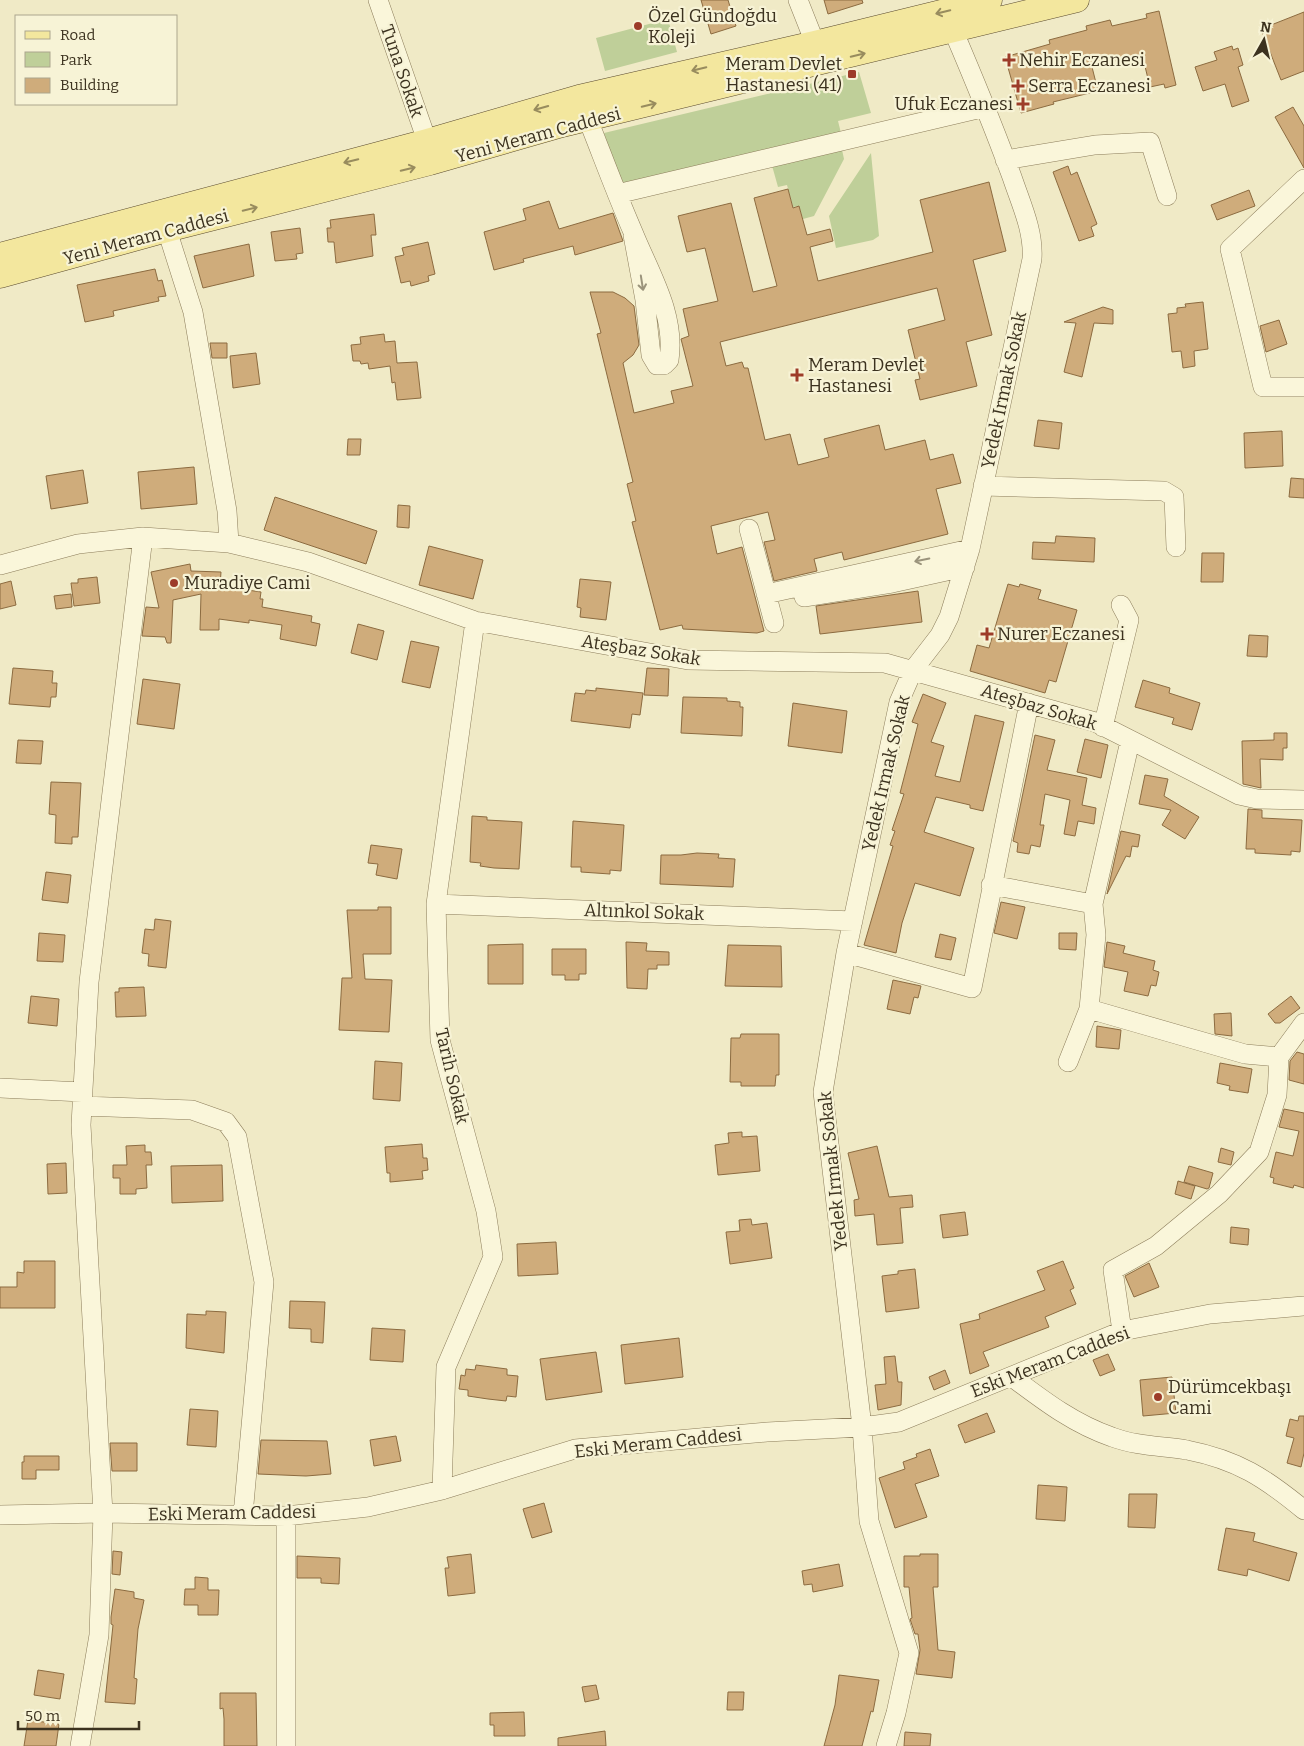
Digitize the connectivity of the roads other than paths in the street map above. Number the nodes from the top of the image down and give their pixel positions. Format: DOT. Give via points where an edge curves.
graph roads {
  1 [pos="378,0"];
  2 [pos="798,0"];
  3 [pos="990,0"];
  4 [pos="1077,0"];
  5 [pos="953,30"];
  6 [pos="815,43"];
  7 [pos="579,97"];
  8 [pos="986,107"];
  9 [pos="588,120"];
  10 [pos="427,142"];
  11 [pos="1006,160"];
  12 [pos="1304,178"];
  13 [pos="618,194"];
  14 [pos="1167,196"];
  15 [pos="168,230"];
  16 [pos="633,235"];
  17 [pos="0,255"];
  18 [pos="0,276"];
  19 [pos="1304,387"];
  20 [pos="983,486"];
  21 [pos="749,529"];
  22 [pos="143,536"];
  23 [pos="229,543"];
  24 [pos="1176,547"];
  25 [pos="968,558"];
  26 [pos="0,564"];
  27 [pos="767,598"];
  28 [pos="1121,605"];
  29 [pos="475,621"];
  30 [pos="774,623"];
  31 [pos="913,670"];
  32 [pos="1029,703"];
  33 [pos="1103,727"];
  34 [pos="1130,741"];
  35 [pos="1304,800"];
  36 [pos="992,885"];
  37 [pos="436,904"];
  38 [pos="1093,904"];
  39 [pos="853,921"];
  40 [pos="846,953"];
  41 [pos="1089,1009"];
  42 [pos="1304,1023"];
  43 [pos="1279,1057"];
  44 [pos="1068,1062"];
  45 [pos="0,1088"];
  46 [pos="82,1099"];
  47 [pos="1304,1306"];
  48 [pos="1122,1331"];
  49 [pos="1012,1377"];
  50 [pos="862,1427"];
  51 [pos="442,1490"];
  52 [pos="1304,1510"];
  53 [pos="103,1514"];
  54 [pos="0,1515"];
  55 [pos="243,1515"];
  56 [pos="286,1516"];
  57 [pos="80,1746"];
  58 [pos="286,1746"];
  59 [pos="886,1746"];
  1 -- 10 [label="street, Tuna Sokak"];
  2 -- 6 [label="street"];
  3 -- 6 [label="main road, Yeni Meram Caddesi, one-way"];
  4 -- 5 [label="main road, Yeni Meram Caddesi"];
  5 -- 8 [label="street, Yedek Irmak Sokak"];
  9 -- 5 [label="main road, Yeni Meram Caddesi, one-way"];
  6 -- 7 [label="main road, Yeni Meram Caddesi, one-way"];
  7 -- 9 [label="street"];
  7 -- 10 [label="main road, Yeni Meram Caddesi, one-way"];
  8 -- 11 [label="street, Yedek Irmak Sokak"];
  8 -- 13 [label="street"];
  9 -- 13 [label="street"];
  15 -- 9 [label="main road, Yeni Meram Caddesi, one-way" via="430,164"];
  10 -- 17 [label="main road, Yeni Meram Caddesi, one-way"];
  11 -- 14 [label="street" via="1095,145 1150,142"];
  11 -- 20 [label="street, Yedek Irmak Sokak" via="1033,247"];
  12 -- 19 [label="street" via="1230,248 1263,387"];
  13 -- 16 [label="street"];
  15 -- 18 [label="main road, Yeni Meram Caddesi"];
  15 -- 23 [label="street" via="193,312 227,511"];
  16 -- 16 [label="street, one-way" via="651,355 657,365 664,365 670,353 668,329 651,270"];
  20 -- 24 [label="street" via="1164,491 1174,497"];
  20 -- 25 [label="street, Yedek Irmak Sokak"];
  21 -- 27 [label="street"];
  22 -- 23 [label="street, Ateşbaz Sokak"];
  22 -- 26 [label="street, Ateşbaz Sokak" via="78,544"];
  22 -- 46 [label="street" via="89,982"];
  23 -- 29 [label="street, Ateşbaz Sokak" via="308,562"];
  25 -- 27 [label="street"];
  25 -- 31 [label="street, Yedek Irmak Sokak" via="940,635"];
  27 -- 30 [label="street"];
  28 -- 33 [label="street" via="1129,620"];
  29 -- 31 [label="street, Ateşbaz Sokak" via="688,660 885,663"];
  29 -- 37 [label="street, Tarih Sokak"];
  31 -- 32 [label="street, Ateşbaz Sokak"];
  31 -- 39 [label="street, Yedek Irmak Sokak" via="899,702"];
  32 -- 33 [label="street, Ateşbaz Sokak"];
  32 -- 36 [label="street"];
  33 -- 34 [label="street, Ateşbaz Sokak"];
  34 -- 35 [label="street, Ateşbaz Sokak" via="1239,795 1257,799"];
  34 -- 38 [label="street"];
  36 -- 38 [label="street"];
  36 -- 40 [label="street" via="972,988"];
  37 -- 39 [label="street, Altınkol Sokak"];
  37 -- 51 [label="street, Tarih Sokak" via="440,1040 486,1212 493,1257 446,1367"];
  38 -- 41 [label="street" via="1096,934"];
  39 -- 40 [label="street, Yedek Irmak Sokak"];
  40 -- 50 [label="street, Yedek Irmak Sokak" via="823,1092"];
  41 -- 43 [label="street" via="1245,1054"];
  41 -- 44 [label="street"];
  42 -- 43 [label="street"];
  43 -- 48 [label="street" via="1277,1095 1259,1152 1219,1194 1163,1240 1113,1270"];
  45 -- 46 [label="street"];
  46 -- 53 [label="street"];
  46 -- 55 [label="street" via="192,1110 226,1122 237,1138 264,1282"];
  47 -- 48 [label="street, Eski Meram Caddesi" via="1210,1314"];
  48 -- 49 [label="street, Eski Meram Caddesi"];
  49 -- 50 [label="street, Eski Meram Caddesi" via="899,1422"];
  49 -- 52 [label="street" via="1055,1410 1084,1426 1114,1438 1188,1450 1242,1466 1270,1482"];
  50 -- 51 [label="street, Eski Meram Caddesi" via="575,1449"];
  50 -- 59 [label="street, Yedek Irmak Sokak" via="869,1521 909,1653"];
  51 -- 56 [label="street, Eski Meram Caddesi" via="368,1507"];
  53 -- 54 [label="street, Eski Meram Caddesi"];
  53 -- 55 [label="street, Eski Meram Caddesi"];
  53 -- 57 [label="street" via="99,1635"];
  55 -- 56 [label="street, Eski Meram Caddesi"];
  56 -- 58 [label="street"];
}
